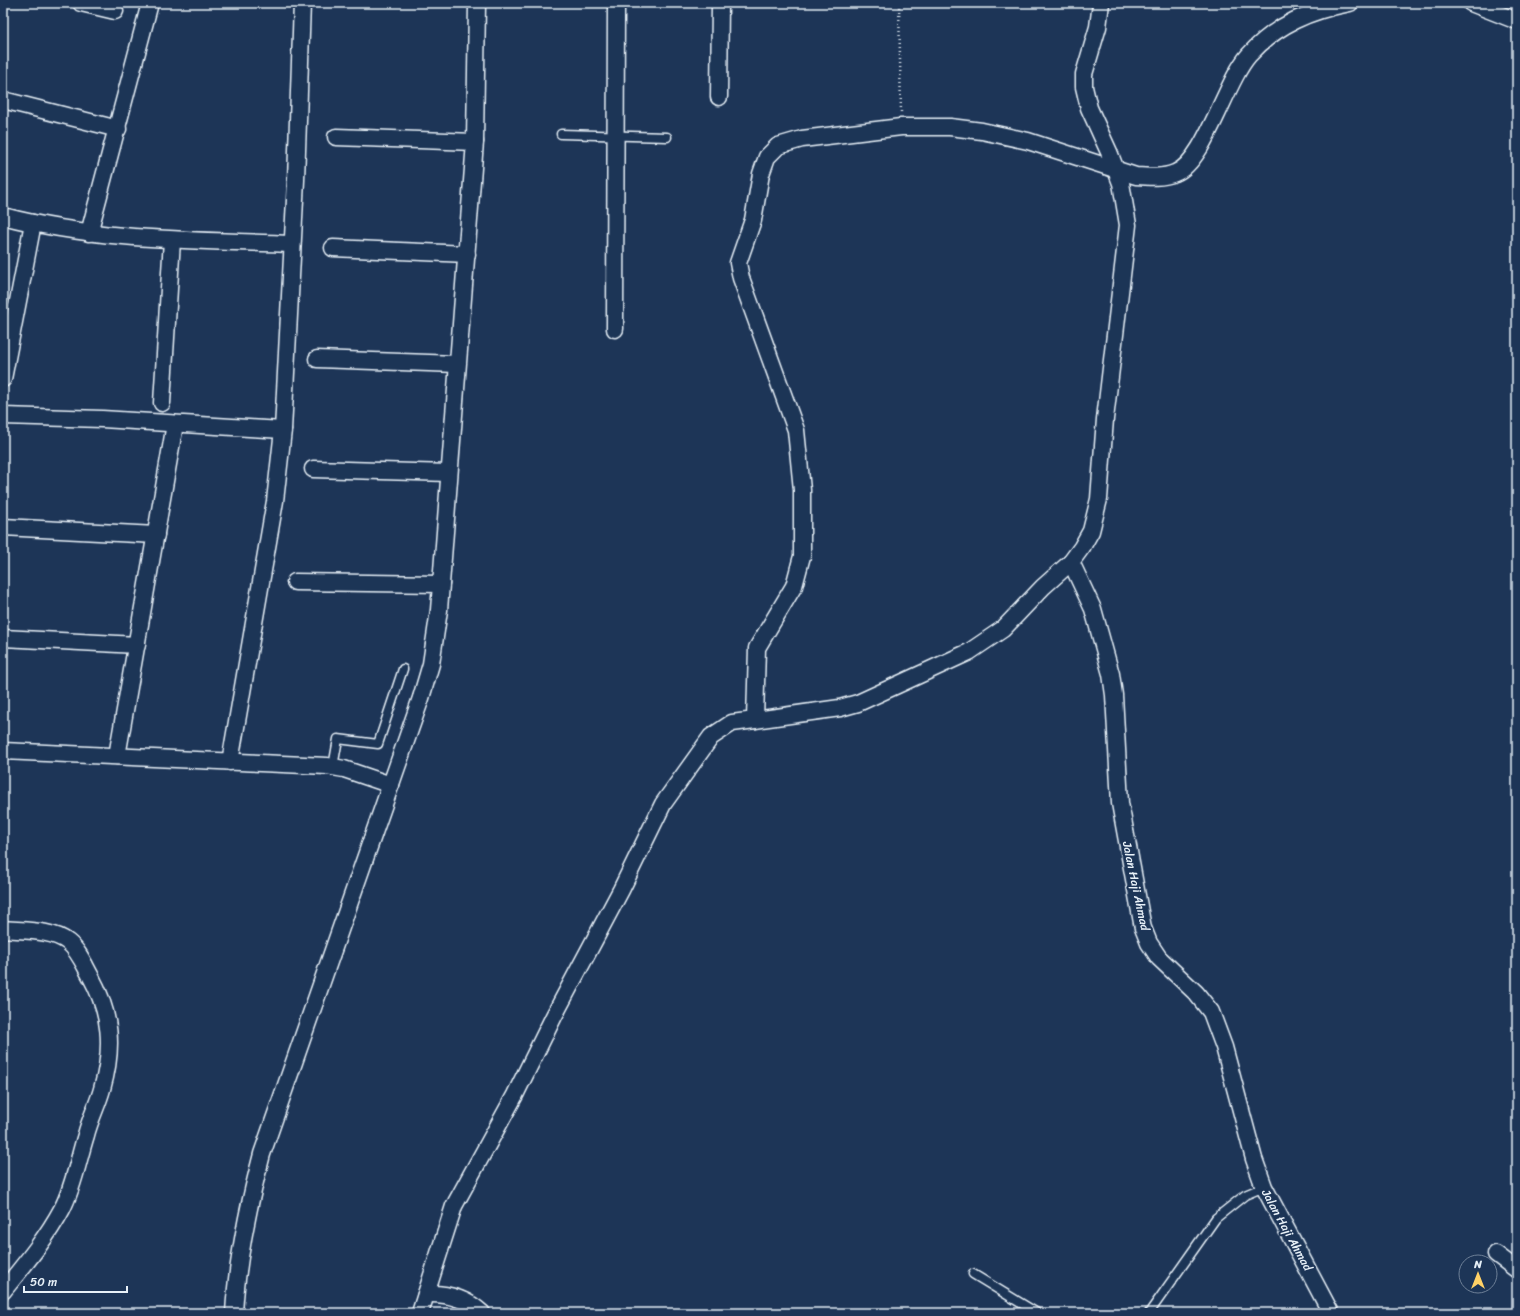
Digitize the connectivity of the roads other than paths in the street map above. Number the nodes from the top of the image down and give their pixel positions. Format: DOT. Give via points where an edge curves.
graph roads {
  1 [pos="81,3"];
  2 [pos="150,3"];
  3 [pos="302,3"];
  4 [pos="477,3"];
  5 [pos="616,3"];
  6 [pos="720,3"];
  7 [pos="1101,3"];
  8 [pos="1350,3"];
  9 [pos="1471,3"];
  10 [pos="1316,7"];
  11 [pos="115,11"];
  12 [pos="1517,21"];
  13 [pos="719,97"];
  14 [pos="3,100"];
  15 [pos="118,129"];
  16 [pos="561,134"];
  17 [pos="616,135"];
  18 [pos="336,137"];
  19 [pos="666,137"];
  20 [pos="475,142"];
  21 [pos="1117,170"];
  22 [pos="3,216"];
  23 [pos="33,224"];
  24 [pos="89,233"];
  25 [pos="172,240"];
  26 [pos="292,244"];
  27 [pos="333,248"];
  28 [pos="467,254"];
  29 [pos="615,329"];
  30 [pos="317,359"];
  31 [pos="457,364"];
  32 [pos="3,379"];
  33 [pos="162,403"];
  34 [pos="3,416"];
  35 [pos="175,424"];
  36 [pos="283,430"];
  37 [pos="313,469"];
  38 [pos="449,473"];
  39 [pos="3,527"];
  40 [pos="156,534"];
  41 [pos="1071,562"];
  42 [pos="295,582"];
  43 [pos="441,584"];
  44 [pos="3,638"];
  45 [pos="137,645"];
  46 [pos="403,670"];
  47 [pos="755,720"];
  48 [pos="3,751"];
  49 [pos="116,756"];
  50 [pos="230,762"];
  51 [pos="333,767"];
  52 [pos="391,785"];
  53 [pos="3,929"];
  54 [pos="1264,1187"];
  55 [pos="1498,1256"];
  56 [pos="1517,1270"];
  57 [pos="974,1274"];
  58 [pos="3,1291"];
  59 [pos="426,1294"];
  60 [pos="234,1313"];
  61 [pos="420,1313"];
  62 [pos="482,1313"];
  63 [pos="1037,1313"];
  64 [pos="1149,1313"];
  65 [pos="1331,1313"];
  1 -- 11 [label="street"];
  2 -- 15 [label="street"];
  3 -- 26 [label="street"];
  4 -- 20 [label="street"];
  5 -- 17 [label="street"];
  6 -- 13 [label="street"];
  7 -- 21 [label="street" via="1098,28 1084,74 1084,87 1089,108"];
  8 -- 10 [label="street"];
  9 -- 12 [label="street"];
  10 -- 21 [label="street" via="1265,39 1248,56 1233,77 1198,151 1188,164 1176,173 1152,177 1136,176"];
  14 -- 15 [label="street"];
  15 -- 24 [label="street"];
  16 -- 17 [label="lane"];
  17 -- 19 [label="lane"];
  17 -- 29 [label="street"];
  18 -- 20 [label="street"];
  20 -- 28 [label="street"];
  21 -- 41 [label="street" via="1128,225 1098,499 1091,531"];
  21 -- 47 [label="street" via="1028,141 950,127 901,127 802,139 778,146 767,158 761,174 753,220 738,263 741,278 796,430 802,490 802,556 794,586 757,648"];
  22 -- 23 [label="street"];
  23 -- 24 [label="street"];
  23 -- 32 [label="street"];
  24 -- 25 [label="street"];
  25 -- 26 [label="street"];
  25 -- 33 [label="street"];
  26 -- 36 [label="street"];
  27 -- 28 [label="street"];
  28 -- 31 [label="street"];
  30 -- 31 [label="street"];
  31 -- 38 [label="street"];
  34 -- 35 [label="street"];
  35 -- 36 [label="street"];
  35 -- 40 [label="street"];
  36 -- 50 [label="street" via="275,501"];
  37 -- 38 [label="street"];
  38 -- 43 [label="street"];
  39 -- 40 [label="street"];
  40 -- 45 [label="street"];
  41 -- 47 [label="street" via="1003,629 969,652 846,706"];
  41 -- 54 [label="street, Jalan Haji Ahmad" via="1093,609 1111,674 1120,803 1144,928 1149,943 1159,958 1196,993 1211,1012 1224,1046"];
  42 -- 43 [label="street"];
  43 -- 52 [label="street" via="431,664"];
  44 -- 45 [label="street"];
  45 -- 49 [label="street"];
  46 -- 51 [label="lane" via="378,744 338,739"];
  47 -- 59 [label="street" via="732,723 712,737 663,804 515,1095 454,1206"];
  48 -- 49 [label="street"];
  49 -- 50 [label="street"];
  50 -- 51 [label="street"];
  51 -- 52 [label="street"];
  52 -- 60 [label="street" via="262,1154 246,1217"];
  53 -- 58 [label="street" via="52,935 68,942 78,954 103,1002 109,1027 109,1047 102,1090 68,1196 61,1211 29,1258"];
  54 -- 64 [label="lane" via="1245,1195 1216,1218"];
  54 -- 65 [label="street, Jalan Haji Ahmad"];
  55 -- 56 [label="street"];
  57 -- 63 [label="lane"];
  59 -- 61 [label="street"];
  59 -- 62 [label="street" via="444,1293 456,1297"];
}
